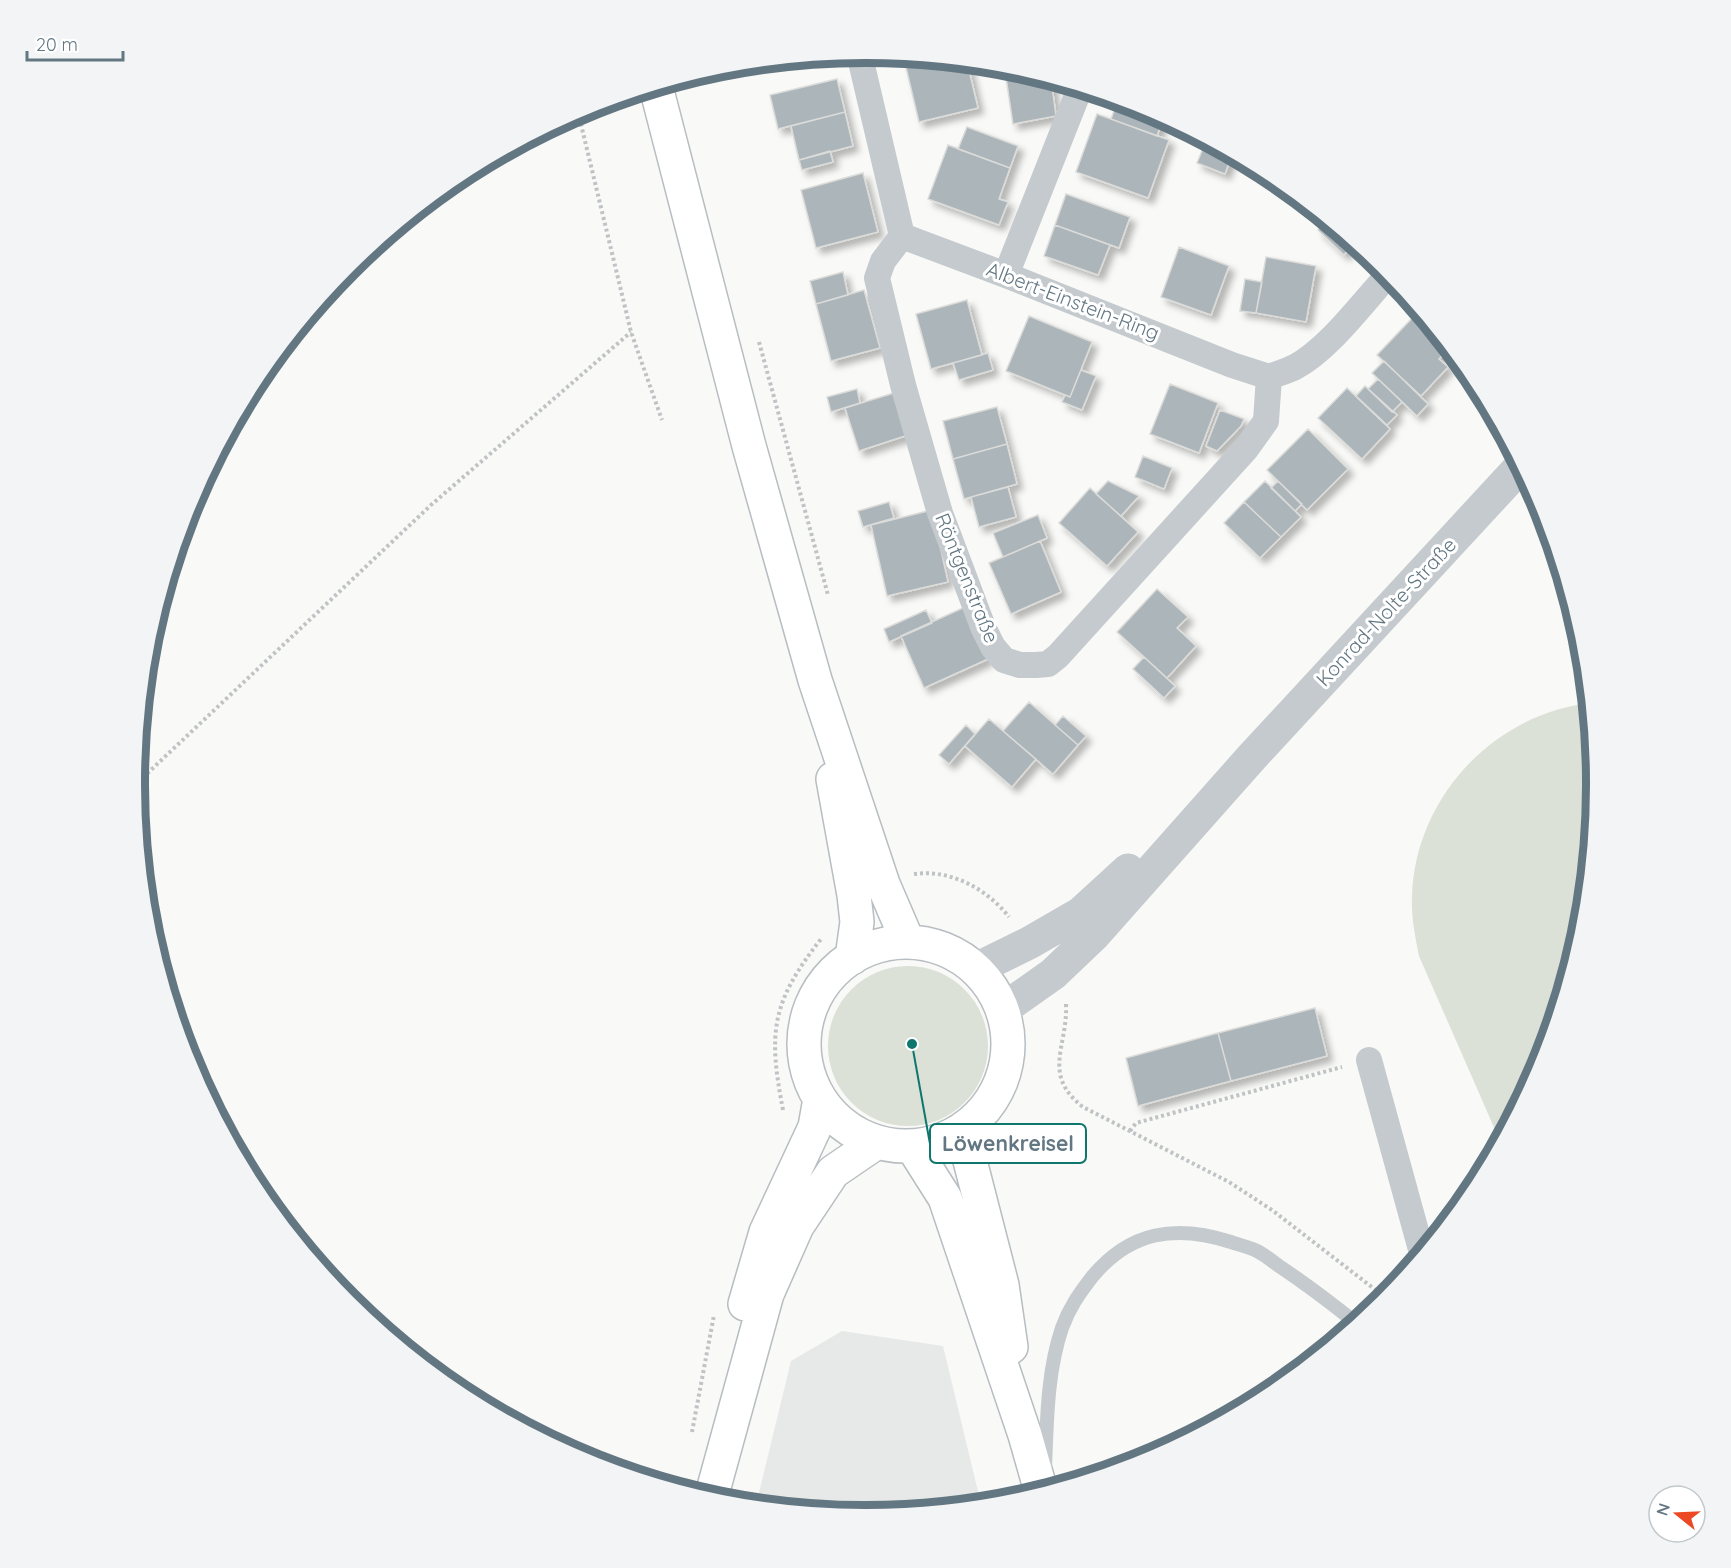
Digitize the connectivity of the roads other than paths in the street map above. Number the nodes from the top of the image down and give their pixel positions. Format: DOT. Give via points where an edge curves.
graph roads {
  1 [pos="861,63"];
  2 [pos="658,94"];
  3 [pos="1077,95"];
  4 [pos="902,236"];
  5 [pos="1006,275"];
  6 [pos="1382,282"];
  7 [pos="1269,377"];
  8 [pos="1515,472"];
  9 [pos="815,680"];
  10 [pos="1251,758"];
  11 [pos="908,942"];
  12 [pos="852,958"];
  13 [pos="976,969"];
  14 [pos="1002,1010"];
  15 [pos="1369,1060"];
  16 [pos="820,1099"];
  17 [pos="968,1125"];
  18 [pos="878,1143"];
  19 [pos="912,1146"];
  20 [pos="1420,1245"];
  21 [pos="1350,1318"];
  22 [pos="1025,1435"];
  23 [pos="1044,1482"];
  24 [pos="1040,1483"];
  25 [pos="714,1489"];
  1 -- 4 [label="street"];
  2 -- 9 [label="main road" via="749,446"];
  3 -- 5 [label="street"];
  4 -- 5 [label="street, Albert-Einstein-Ring"];
  4 -- 7 [label="street, Röntgenstraße" via="883,261 877,278 882,300 940,513 983,627 1004,660 1036,666 1048,664 1058,656 1252,442 1266,421"];
  5 -- 7 [label="street, Albert-Einstein-Ring"];
  6 -- 7 [label="street" via="1315,352 1296,366"];
  8 -- 10 [label="street, Konrad-Nolte-Straße"];
  9 -- 11 [label="main road" via="883,884"];
  9 -- 12 [label="main road" via="854,894"];
  10 -- 13 [label="street, Konrad-Nolte-Straße" via="1082,913"];
  10 -- 14 [label="street, Konrad-Nolte-Straße" via="1094,935 1053,974"];
  11 -- 12 [label="main road" via="879,945"];
  11 -- 13 [label="main road" via="933,945"];
  12 -- 16 [label="main road" via="816,996 807,1021 804,1048 809,1074"];
  13 -- 14 [label="main road" via="992,988"];
  14 -- 17 [label="main road" via="1008,1041 1004,1073 990,1102"];
  15 -- 20 [label="street"];
  16 -- 18 [label="main road" via="855,1133"];
  16 -- 25 [label="main road" via="814,1127 766,1232 750,1283 736,1340"];
  17 -- 19 [label="main road" via="941,1140"];
  17 -- 22 [label="main road" via="968,1153 1002,1285"];
  18 -- 19 [label="main road"];
  18 -- 25 [label="main road" via="833,1172 797,1226 767,1294"];
  19 -- 22 [label="main road" via="945,1198"];
  21 -- 23 [label="lane" via="1256,1251 1184,1232 1135,1241 1105,1261 1073,1301 1062,1329 1048,1407"];
  22 -- 24 [label="main road"];
}
